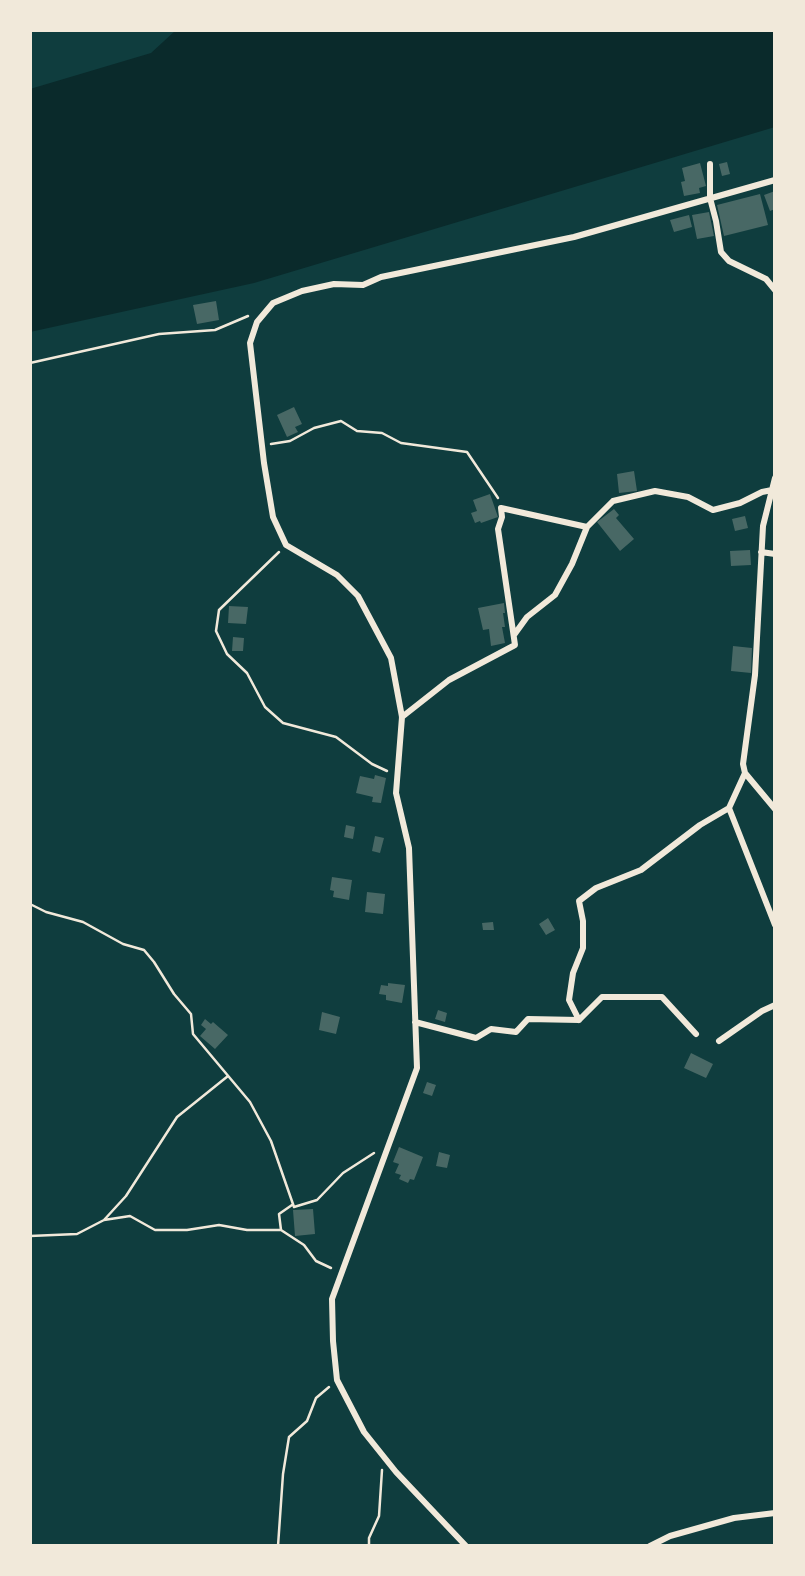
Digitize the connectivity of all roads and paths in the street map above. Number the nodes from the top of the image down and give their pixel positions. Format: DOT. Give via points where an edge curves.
graph roads {
  1 [pos="710,164"];
  2 [pos="775,180"];
  3 [pos="710,198"];
  4 [pos="775,290"];
  5 [pos="254,313"];
  6 [pos="30,363"];
  7 [pos="262,446"];
  8 [pos="775,478"];
  9 [pos="772,490"];
  10 [pos="501,508"];
  11 [pos="587,527"];
  12 [pos="286,545"];
  13 [pos="761,552"];
  14 [pos="775,554"];
  15 [pos="514,635"];
  16 [pos="402,717"];
  17 [pos="745,773"];
  18 [pos="397,776"];
  19 [pos="729,808"];
  20 [pos="775,809"];
  21 [pos="30,904"];
  22 [pos="775,925"];
  23 [pos="775,1005"];
  24 [pos="579,1020"];
  25 [pos="415,1022"];
  26 [pos="696,1034"];
  27 [pos="719,1041"];
  28 [pos="228,1076"];
  29 [pos="390,1142"];
  30 [pos="293,1204"];
  31 [pos="104,1220"];
  32 [pos="281,1230"];
  33 [pos="30,1236"];
  34 [pos="342,1273"];
  35 [pos="337,1380"];
  36 [pos="383,1456"];
  37 [pos="775,1513"];
  38 [pos="278,1546"];
  39 [pos="369,1546"];
  40 [pos="466,1546"];
  41 [pos="650,1546"];
  1 -- 3 [label="street"];
  2 -- 3 [label="street"];
  3 -- 4 [label="street" via="720,252 766,279"];
  3 -- 7 [label="street" via="574,237 381,277 363,285 334,284 302,291 274,303 257,322 250,343"];
  5 -- 6 [label="path" via="215,330 159,334"];
  7 -- 10 [label="path" via="290,441 341,421 357,431 382,433 401,443 467,452"];
  7 -- 12 [label="street" via="273,516"];
  8 -- 9 [label="street"];
  9 -- 11 [label="street" via="713,510 688,497 655,491 612,501"];
  9 -- 13 [label="street"];
  10 -- 11 [label="street"];
  10 -- 15 [label="street" via="499,529"];
  11 -- 15 [label="street" via="555,595 527,617"];
  12 -- 16 [label="street" via="337,575 358,596 391,658"];
  12 -- 18 [label="path" via="219,610 216,631 227,654 247,673 265,706 283,723 336,737"];
  13 -- 14 [label="street"];
  13 -- 17 [label="street"];
  15 -- 16 [label="street" via="515,645 449,680"];
  16 -- 18 [label="street"];
  17 -- 19 [label="street"];
  17 -- 20 [label="street"];
  18 -- 25 [label="street" via="396,793 409,848"];
  19 -- 22 [label="street"];
  19 -- 24 [label="street" via="641,870 596,888 579,901 583,948 569,1000"];
  21 -- 28 [label="path" via="144,950 191,1014 193,1034"];
  23 -- 27 [label="street"];
  24 -- 25 [label="street" via="528,1019 516,1032 491,1029 476,1038"];
  24 -- 26 [label="street" via="602,997 662,997"];
  25 -- 29 [label="street" via="417,1068"];
  28 -- 30 [label="path" via="250,1101 271,1141"];
  28 -- 31 [label="path" via="177,1116 126,1196"];
  29 -- 30 [label="path" via="343,1173 317,1200"];
  29 -- 34 [label="street"];
  30 -- 32 [label="path" via="279,1213"];
  31 -- 32 [label="path" via="130,1216 155,1230 219,1225"];
  31 -- 33 [label="path" via="77,1234"];
  32 -- 34 [label="path" via="304,1245 316,1261"];
  34 -- 35 [label="street" via="332,1299"];
  35 -- 36 [label="street" via="364,1432"];
  35 -- 38 [label="path" via="316,1398 307,1421 289,1437"];
  36 -- 39 [label="path" via="379,1516"];
  36 -- 40 [label="street"];
  37 -- 41 [label="street" via="734,1518"];
}
